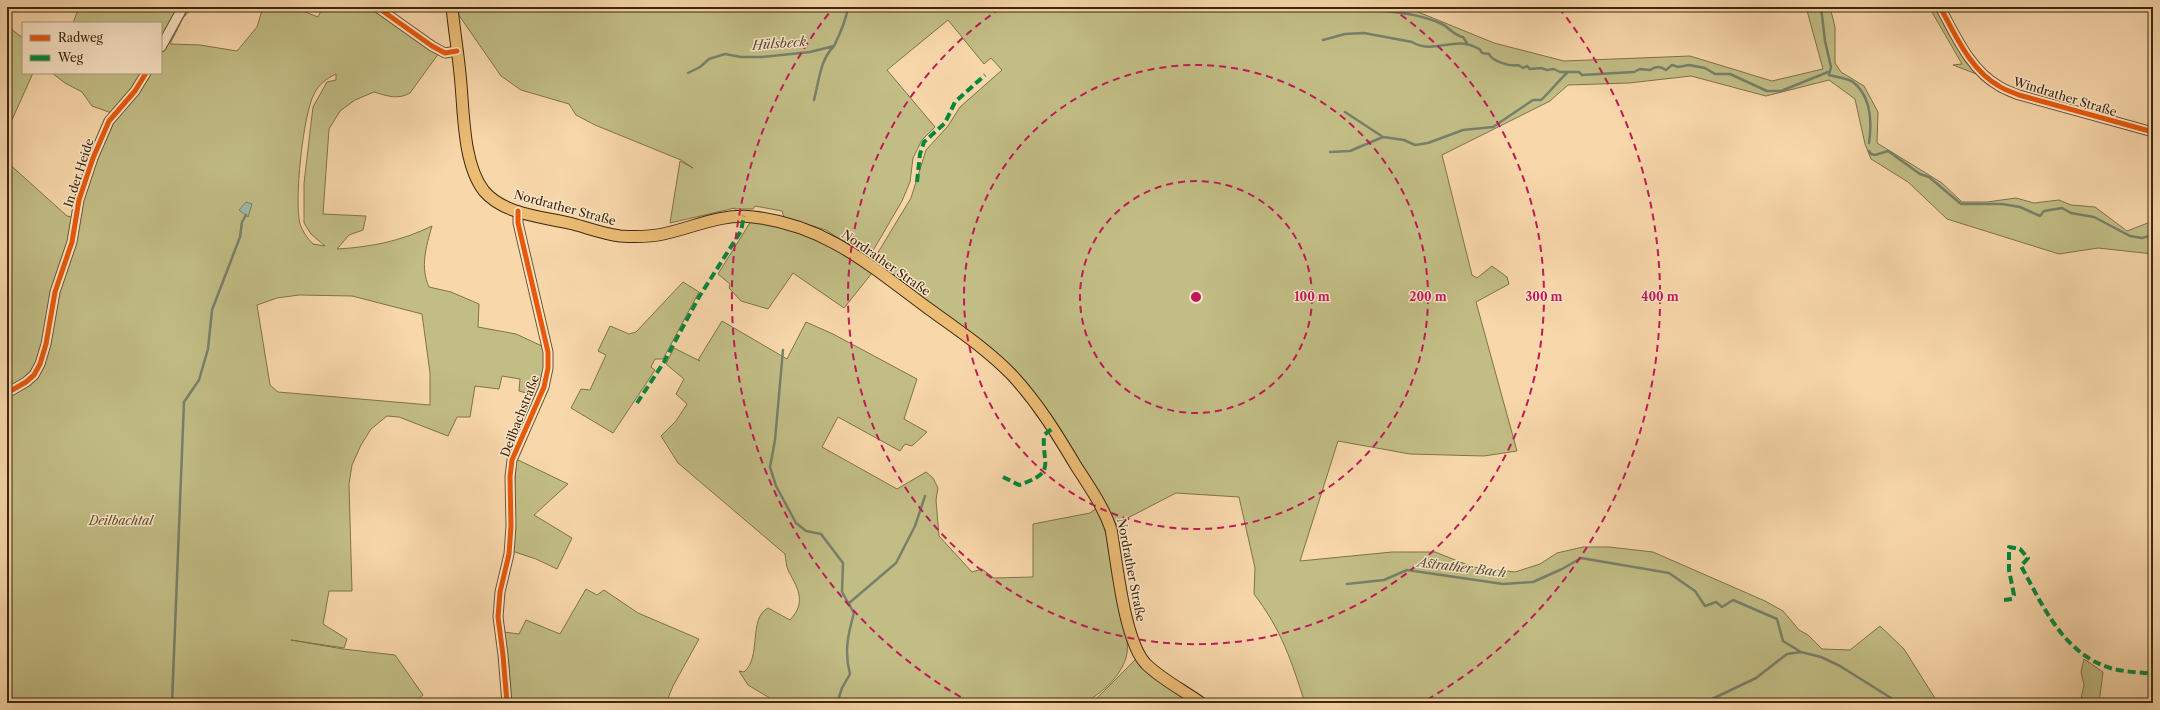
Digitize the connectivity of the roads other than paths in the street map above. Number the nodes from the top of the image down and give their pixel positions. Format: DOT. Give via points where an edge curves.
graph roads {
  1 [pos="183,7"];
  2 [pos="377,7"];
  3 [pos="452,7"];
  4 [pos="1940,7"];
  5 [pos="162,45"];
  6 [pos="457,50"];
  7 [pos="145,74"];
  8 [pos="2153,132"];
  9 [pos="518,211"];
  10 [pos="7,393"];
  11 [pos="507,703"];
  12 [pos="1201,703"];
  1 -- 5 [label="street"];
  2 -- 6 [label="street" via="445,53"];
  3 -- 6 [label="main road, Nordrather Straße"];
  4 -- 8 [label="street, Windrather Straße" via="1970,58 1981,72 1998,86 2019,95"];
  6 -- 9 [label="main road, Nordrather Straße" via="472,168 486,193"];
  7 -- 10 [label="street, In der Heide" via="135,91 109,121 92,158 79,200 72,242 55,292 40,364 34,375"];
  9 -- 11 [label="street, Deilbachstraße" via="518,223 548,352 548,368 544,387 512,460 509,554 500,592 498,618 504,655"];
  9 -- 12 [label="main road, Nordrather Straße" via="618,235 638,237 662,235 712,221 754,217 811,230 868,264 993,357 1032,398 1106,512 1130,636 1137,653 1157,673"];
}
